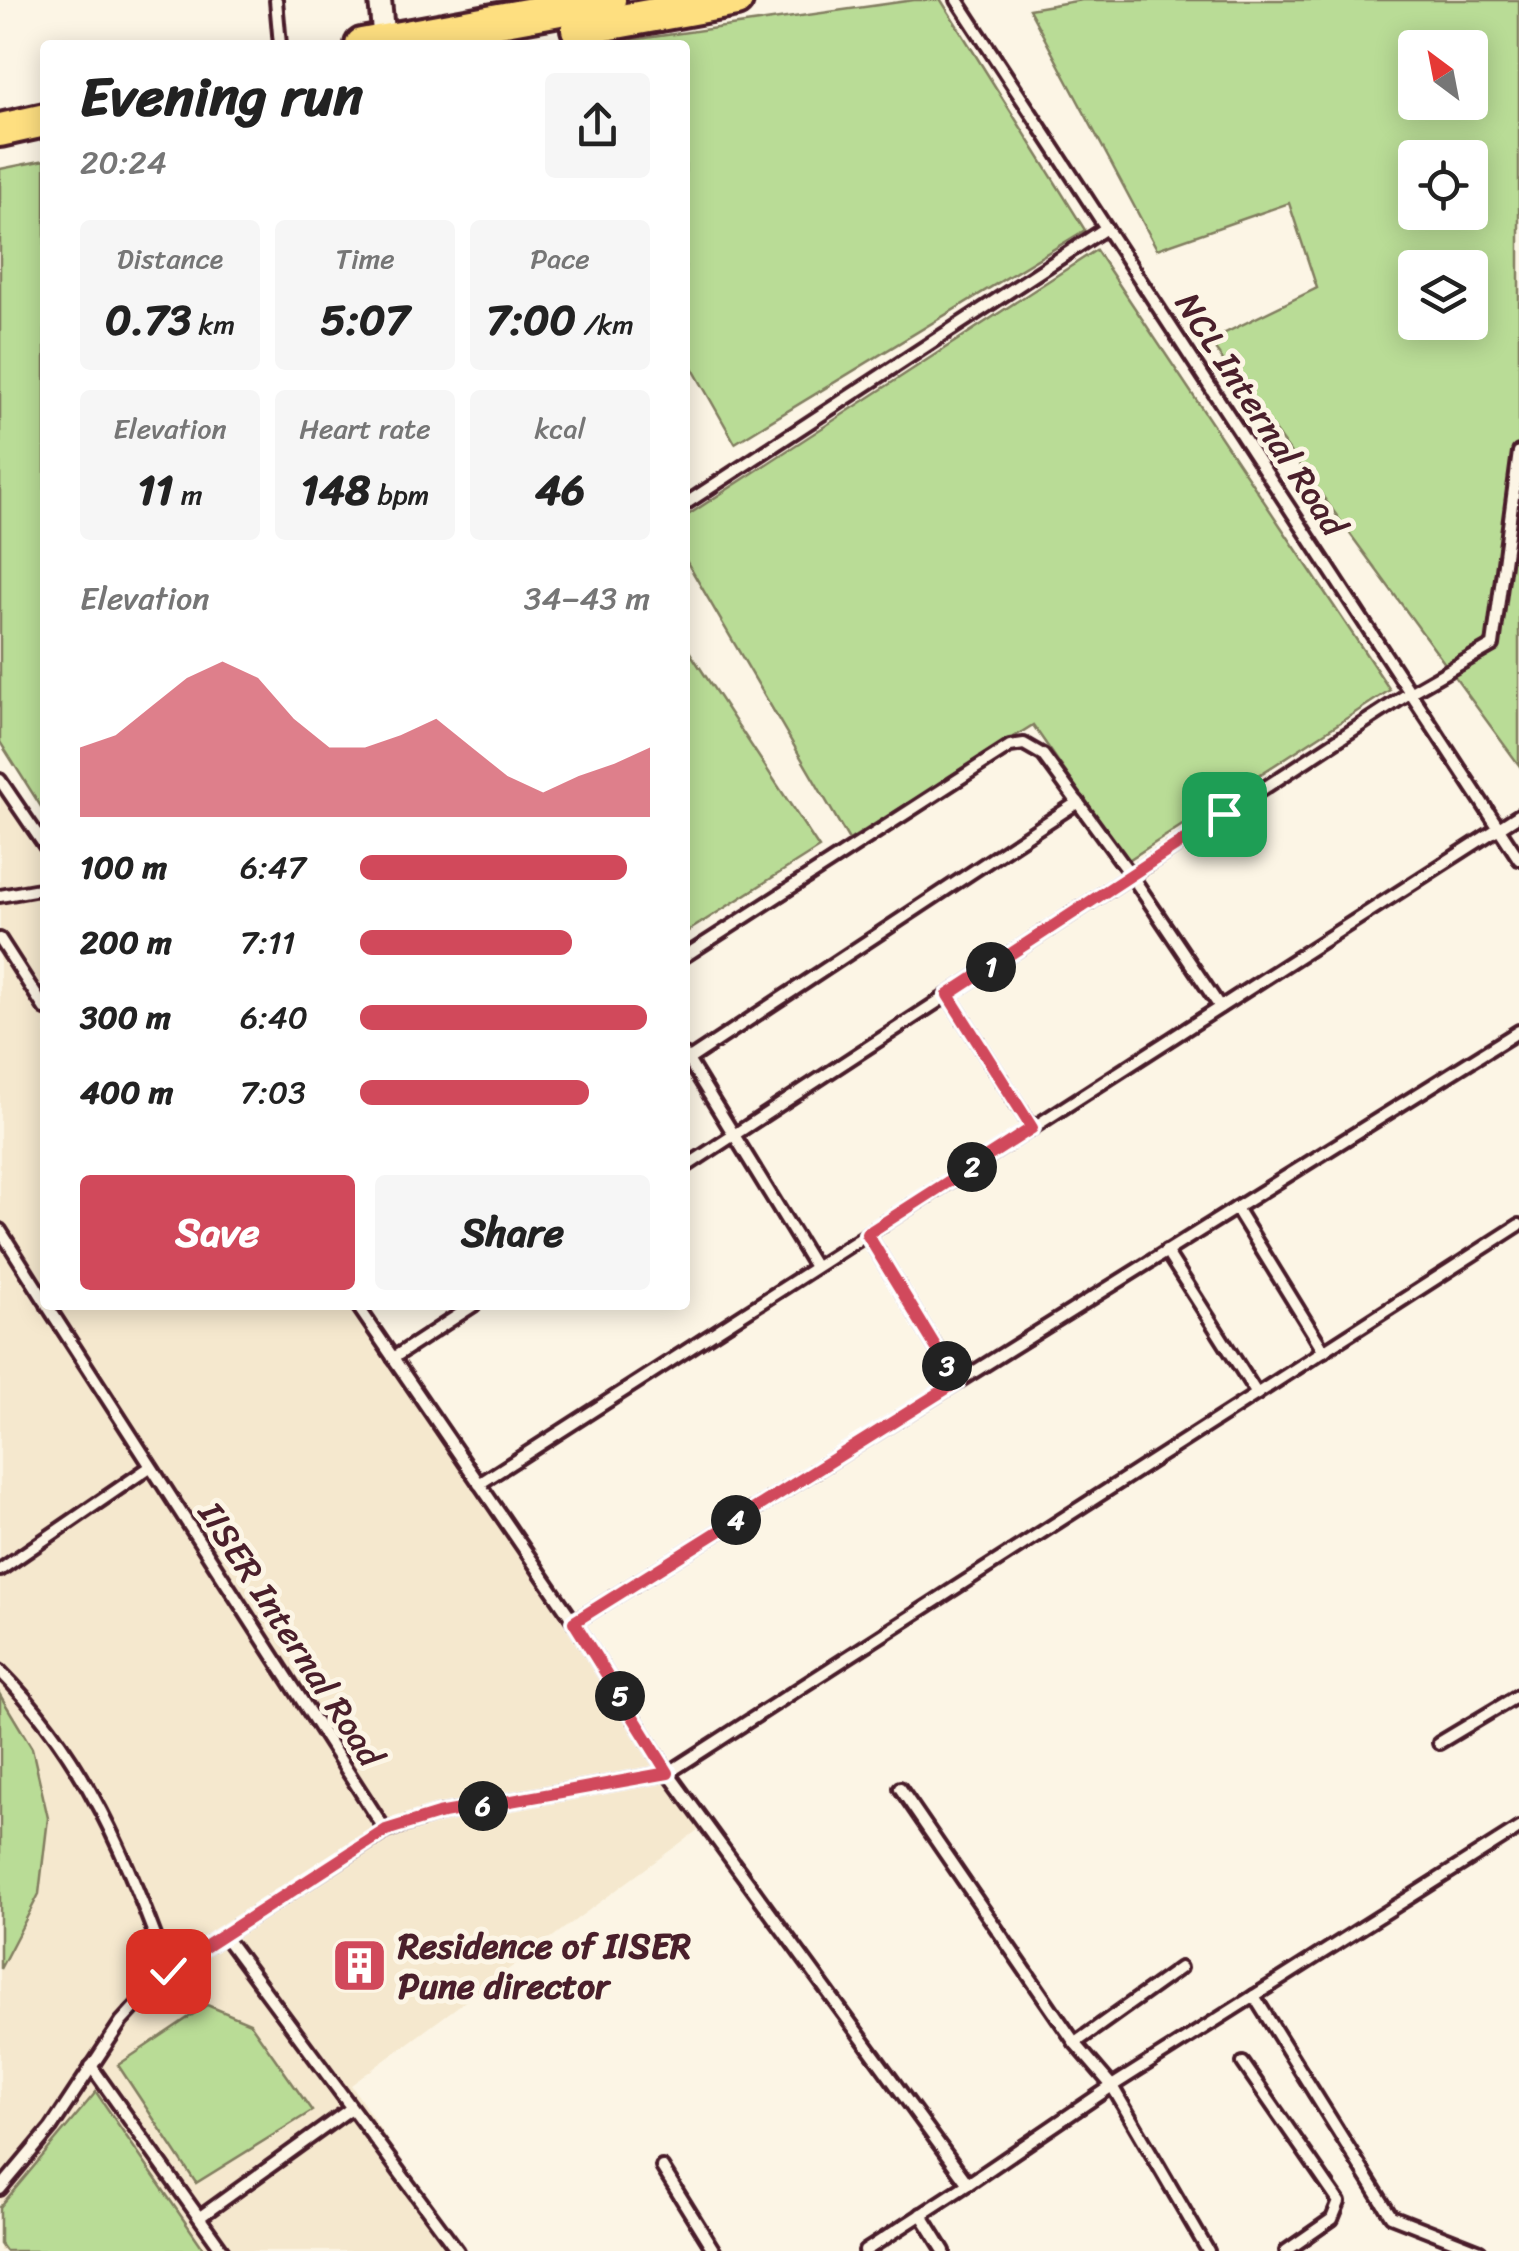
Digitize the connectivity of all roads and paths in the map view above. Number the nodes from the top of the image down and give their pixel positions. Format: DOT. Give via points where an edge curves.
graph roads {
  1 [pos="276,0"];
  2 [pos="380,0"];
  3 [pos="609,0"];
  4 [pos="736,0"];
  5 [pos="957,0"];
  6 [pos="562,4"];
  7 [pos="280,40"];
  8 [pos="373,40"];
  9 [pos="388,40"];
  10 [pos="518,40"];
  11 [pos="40,99"];
  12 [pos="0,107"];
  13 [pos="40,121"];
  14 [pos="0,130"];
  15 [pos="1106,228"];
  16 [pos="1519,452"];
  17 [pos="690,501"];
  18 [pos="1411,692"];
  19 [pos="0,780"];
  20 [pos="1078,802"];
  21 [pos="1519,815"];
  22 [pos="1500,827"];
  23 [pos="40,839"];
  24 [pos="1519,859"];
  25 [pos="1131,876"];
  26 [pos="40,889"];
  27 [pos="0,896"];
  28 [pos="0,939"];
  29 [pos="690,953"];
  30 [pos="948,995"];
  31 [pos="40,1001"];
  32 [pos="1220,1007"];
  33 [pos="1519,1031"];
  34 [pos="690,1056"];
  35 [pos="690,1065"];
  36 [pos="1032,1128"];
  37 [pos="735,1134"];
  38 [pos="690,1164"];
  39 [pos="1236,1208"];
  40 [pos="1519,1225"];
  41 [pos="0,1230"];
  42 [pos="867,1234"];
  43 [pos="1166,1251"];
  44 [pos="815,1267"];
  45 [pos="40,1293"];
  46 [pos="50,1310"];
  47 [pos="360,1310"];
  48 [pos="466,1310"];
  49 [pos="1324,1351"];
  50 [pos="394,1358"];
  51 [pos="957,1382"];
  52 [pos="1257,1394"];
  53 [pos="150,1468"];
  54 [pos="479,1484"];
  55 [pos="0,1570"];
  56 [pos="574,1622"];
  57 [pos="0,1671"];
  58 [pos="1519,1694"];
  59 [pos="1438,1743"];
  60 [pos="668,1773"];
  61 [pos="900,1788"];
  62 [pos="1519,1828"];
  63 [pos="386,1830"];
  64 [pos="225,1937"];
  65 [pos="1180,1968"];
  66 [pos="168,1971"];
  67 [pos="1254,1996"];
  68 [pos="1076,2043"];
  69 [pos="1243,2063"];
  70 [pos="91,2066"];
  71 [pos="1112,2086"];
  72 [pos="350,2109"];
  73 [pos="662,2167"];
  74 [pos="968,2184"];
  75 [pos="0,2189"];
  76 [pos="921,2214"];
  77 [pos="200,2217"];
  78 [pos="223,2251"];
  79 [pos="458,2251"];
  80 [pos="714,2251"];
  81 [pos="864,2251"];
  82 [pos="944,2251"];
  83 [pos="1208,2251"];
  84 [pos="1286,2251"];
  85 [pos="1480,2251"];
  1 -- 7 [label="lane"];
  2 -- 8 [label="street"];
  3 -- 6 [label="main road"];
  4 -- 10 [label="main road"];
  5 -- 15 [label="lane, NCL Internal Road"];
  6 -- 9 [label="main road"];
  11 -- 12 [label="main road"];
  13 -- 14 [label="main road"];
  15 -- 17 [label="lane"];
  15 -- 18 [label="lane, NCL Internal Road"];
  16 -- 18 [label="lane" via="1493,645"];
  18 -- 22 [label="lane, NCL Internal Road"];
  18 -- 25 [label="lane"];
  19 -- 23 [label="lane"];
  20 -- 25 [label="lane"];
  20 -- 29 [label="lane" via="1043,755 1024,744 1010,746"];
  20 -- 34 [label="lane"];
  21 -- 22 [label="lane"];
  22 -- 24 [label="lane, NCL Internal Road"];
  22 -- 32 [label="lane"];
  25 -- 30 [label="lane"];
  25 -- 32 [label="lane"];
  26 -- 27 [label="lane"];
  28 -- 31 [label="lane"];
  30 -- 36 [label="lane"];
  30 -- 37 [label="lane"];
  32 -- 36 [label="lane"];
  33 -- 39 [label="lane"];
  35 -- 37 [label="lane"];
  36 -- 42 [label="lane"];
  37 -- 38 [label="lane"];
  37 -- 44 [label="lane"];
  39 -- 43 [label="lane"];
  39 -- 49 [label="lane"];
  40 -- 49 [label="lane"];
  41 -- 45 [label="lane, IISER Internal Road"];
  42 -- 44 [label="lane"];
  42 -- 51 [label="lane"];
  43 -- 51 [label="lane"];
  43 -- 52 [label="lane"];
  44 -- 54 [label="lane"];
  46 -- 53 [label="lane, IISER Internal Road"];
  47 -- 50 [label="lane"];
  48 -- 50 [label="lane"];
  49 -- 52 [label="lane"];
  50 -- 54 [label="lane"];
  51 -- 56 [label="lane"];
  52 -- 60 [label="lane"];
  53 -- 55 [label="lane"];
  53 -- 63 [label="lane, IISER Internal Road"];
  54 -- 56 [label="lane"];
  56 -- 60 [label="lane"];
  57 -- 66 [label="lane" via="54,1734 114,1830"];
  58 -- 59 [label="lane"];
  60 -- 63 [label="lane" via="438,1814"];
  60 -- 74 [label="lane"];
  61 -- 68 [label="lane"];
  62 -- 67 [label="lane"];
  63 -- 64 [label="lane"];
  64 -- 66 [label="lane"];
  64 -- 72 [label="lane"];
  65 -- 68 [label="lane"];
  66 -- 70 [label="lane"];
  67 -- 71 [label="lane"];
  67 -- 85 [label="lane" via="1392,2216"];
  68 -- 71 [label="lane"];
  69 -- 84 [label="lane" via="1339,2202 1332,2219"];
  70 -- 75 [label="lane"];
  70 -- 77 [label="lane"];
  71 -- 74 [label="lane"];
  71 -- 83 [label="lane"];
  72 -- 77 [label="lane"];
  72 -- 79 [label="lane"];
  73 -- 80 [label="lane"];
  74 -- 76 [label="lane"];
  76 -- 81 [label="lane"];
  76 -- 82 [label="lane"];
  77 -- 78 [label="lane"];
}
